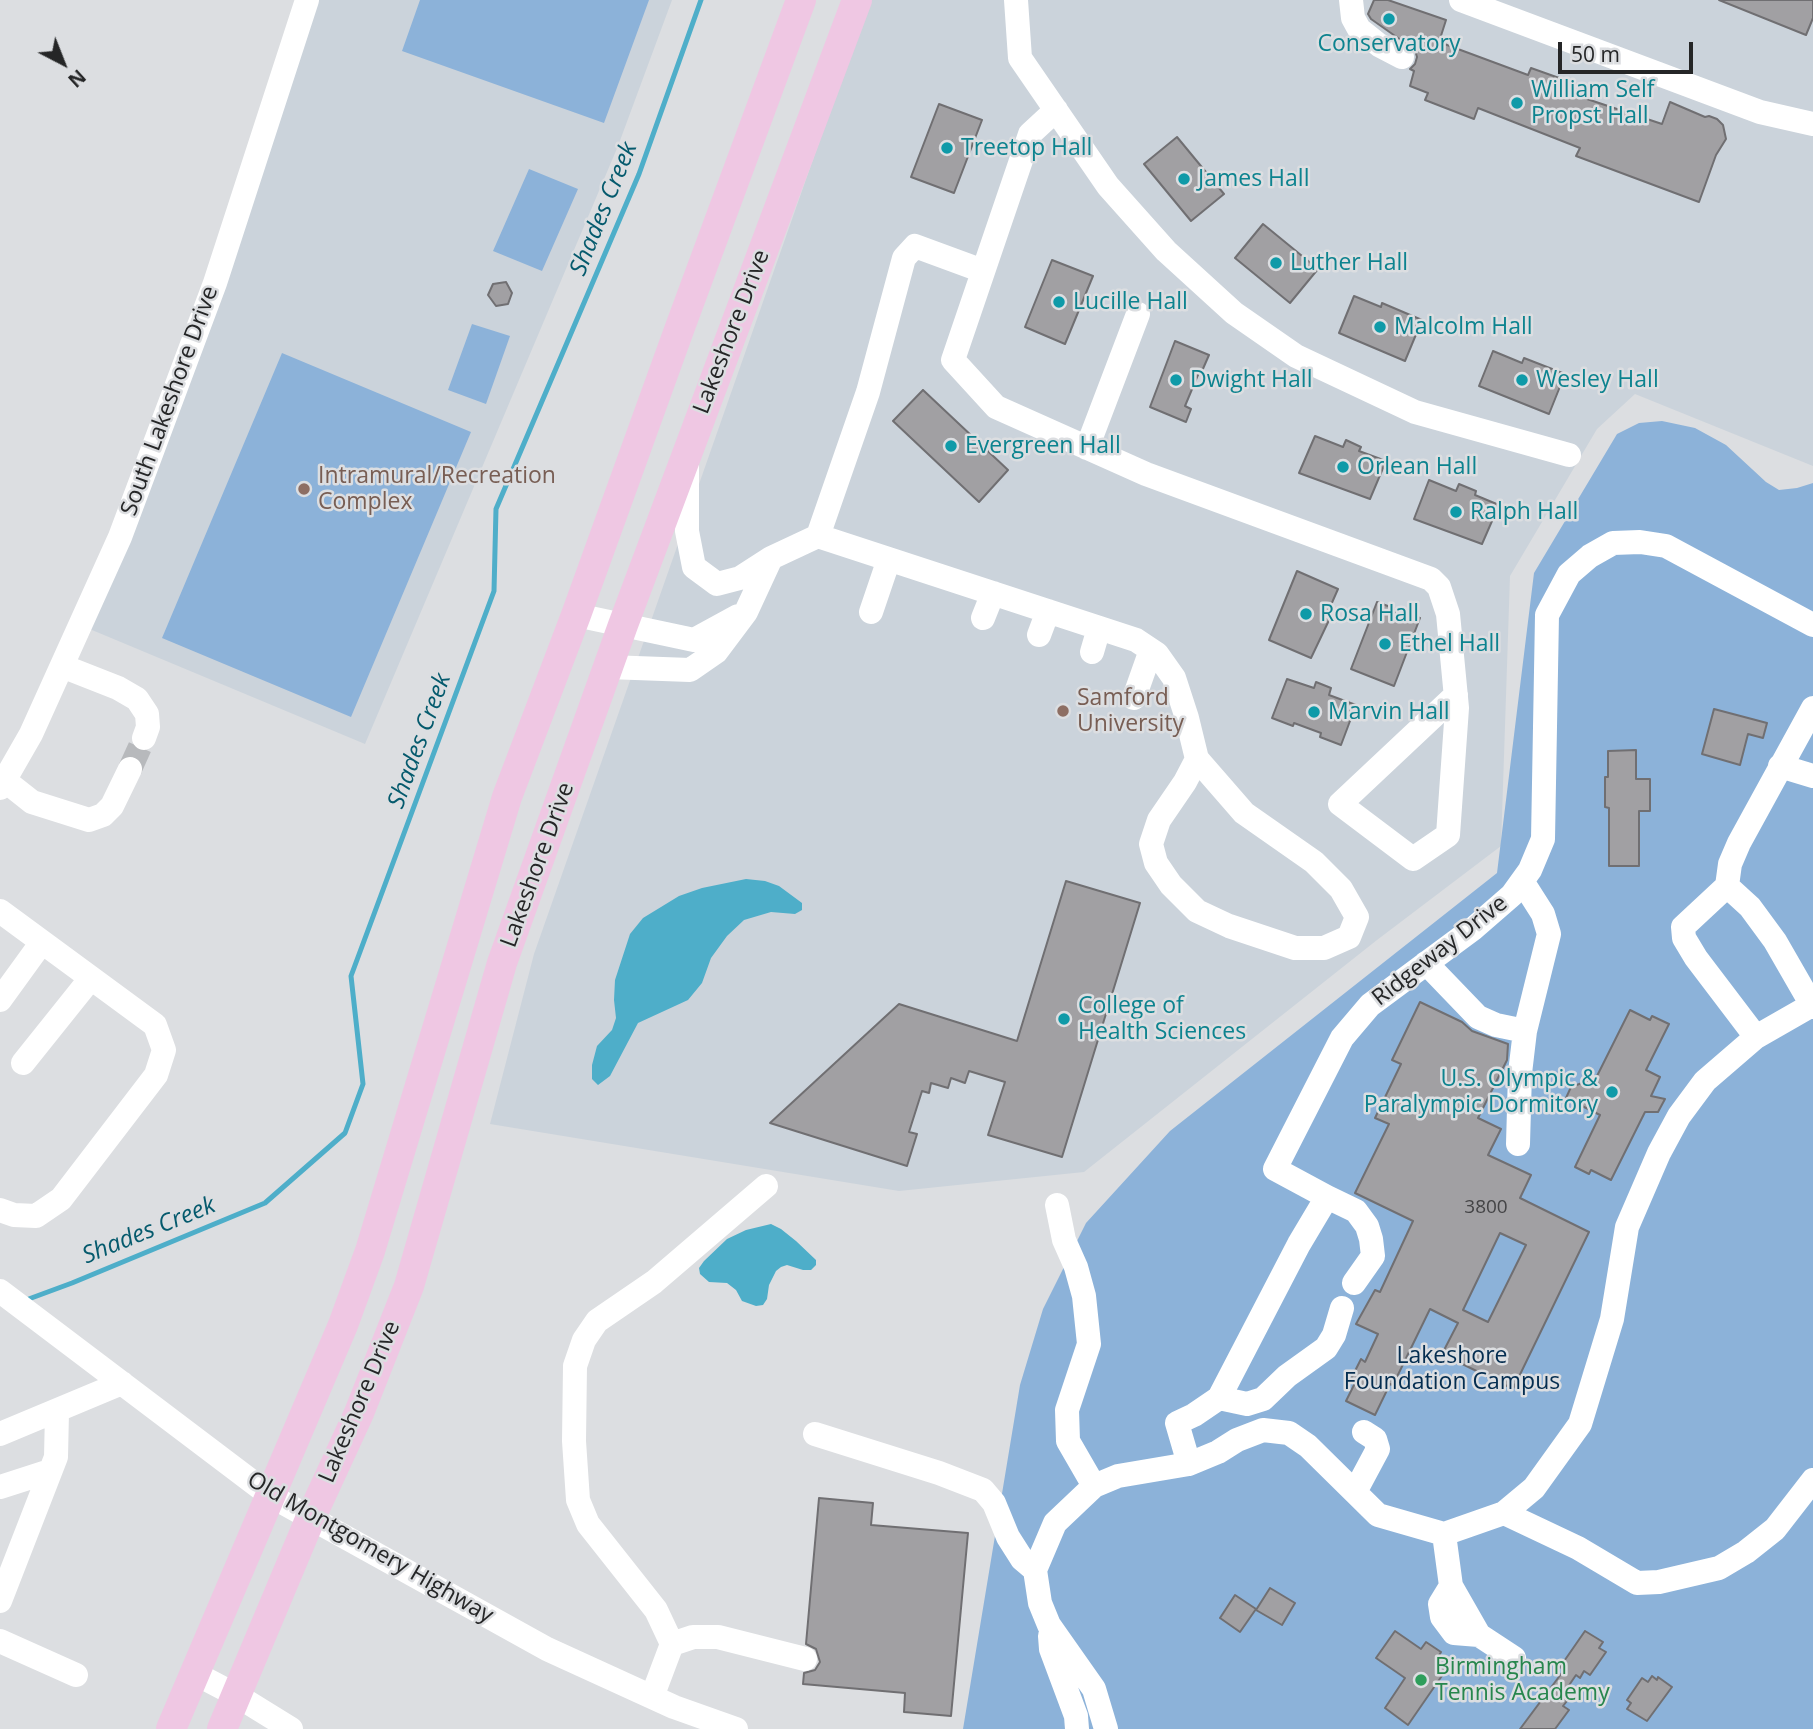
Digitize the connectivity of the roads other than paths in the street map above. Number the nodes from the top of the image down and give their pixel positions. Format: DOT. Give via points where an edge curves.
graph roads {
  1 [pos="307,0"];
  2 [pos="801,0"];
  3 [pos="857,0"];
  4 [pos="1016,0"];
  5 [pos="1351,0"];
  6 [pos="1461,0"];
  7 [pos="1402,57"];
  8 [pos="1056,110"];
  9 [pos="1813,124"];
  10 [pos="983,271"];
  11 [pos="1138,314"];
  12 [pos="1087,448"];
  13 [pos="687,453"];
  14 [pos="1569,455"];
  15 [pos="818,536"];
  16 [pos="772,558"];
  17 [pos="889,559"];
  18 [pos="993,593"];
  19 [pos="1048,611"];
  20 [pos="746,612"];
  21 [pos="871,612"];
  22 [pos="576,615"];
  23 [pos="983,618"];
  24 [pos="623,625"];
  25 [pos="1813,625"];
  26 [pos="1099,628"];
  27 [pos="1039,635"];
  28 [pos="1151,650"];
  29 [pos="1092,652"];
  30 [pos="61,666"];
  31 [pos="608,667"];
  32 [pos="1456,695"];
  33 [pos="1134,698"];
  34 [pos="1813,708"];
  35 [pos="144,738"];
  36 [pos="1197,759"];
  37 [pos="1780,766"];
  38 [pos="130,769"];
  39 [pos="1813,776"];
  40 [pos="2,784"];
  41 [pos="1522,881"];
  42 [pos="1727,886"];
  43 [pos="0,911"];
  44 [pos="42,942"];
  45 [pos="461,949"];
  46 [pos="502,963"];
  47 [pos="1426,963"];
  48 [pos="91,978"];
  49 [pos="0,1000"];
  50 [pos="1813,1006"];
  51 [pos="1525,1031"];
  52 [pos="1756,1037"];
  53 [pos="23,1063"];
  54 [pos="1518,1144"];
  55 [pos="766,1186"];
  56 [pos="1327,1197"];
  57 [pos="1057,1205"];
  58 [pos="0,1210"];
  59 [pos="1354,1283"];
  60 [pos="0,1291"];
  61 [pos="1342,1308"];
  62 [pos="122,1383"];
  63 [pos="1219,1398"];
  64 [pos="57,1412"];
  65 [pos="1364,1432"];
  66 [pos="0,1434"];
  67 [pos="815,1434"];
  68 [pos="1189,1464"];
  69 [pos="50,1471"];
  70 [pos="1813,1480"];
  71 [pos="1094,1486"];
  72 [pos="0,1488"];
  73 [pos="1355,1492"];
  74 [pos="271,1496"];
  75 [pos="1504,1513"];
  76 [pos="311,1517"];
  77 [pos="1444,1534"];
  78 [pos="1035,1570"];
  79 [pos="0,1601"];
  80 [pos="1049,1625"];
  81 [pos="0,1641"];
  82 [pos="672,1644"];
  83 [pos="1514,1658"];
  84 [pos="805,1659"];
  85 [pos="196,1674"];
  86 [pos="76,1675"];
  87 [pos="236,1695"];
  88 [pos="652,1697"];
  89 [pos="172,1729"];
  90 [pos="222,1729"];
  91 [pos="291,1729"];
  92 [pos="736,1729"];
  93 [pos="1077,1729"];
  94 [pos="1106,1729"];
  1 -- 30 [label="street, South Lakeshore Drive" via="215,283 120,537"];
  2 -- 22 [label="main road, Lakeshore Drive"];
  3 -- 13 [label="main road, Lakeshore Drive"];
  4 -- 8 [label="street" via="1020,58"];
  5 -- 7 [label="street" via="1359,29"];
  6 -- 9 [label="street" via="1760,112"];
  8 -- 10 [label="street" via="1030,134"];
  8 -- 14 [label="street" via="1108,186 1166,251 1234,313 1286,349 1415,412"];
  10 -- 12 [label="street" via="953,360 996,407"];
  10 -- 15 [label="street" via="915,246 904,258 868,392"];
  11 -- 12 [label="street"];
  12 -- 32 [label="street" via="1431,579 1439,587 1448,614"];
  13 -- 16 [label="street" via="687,531 694,568 717,584 740,578"];
  13 -- 24 [label="main road, Lakeshore Drive"];
  15 -- 16 [label="street"];
  15 -- 17 [label="street"];
  16 -- 20 [label="street"];
  17 -- 18 [label="street"];
  17 -- 21 [label="street"];
  18 -- 19 [label="street"];
  18 -- 23 [label="street"];
  19 -- 26 [label="street"];
  19 -- 27 [label="street"];
  20 -- 24 [label="street" via="694,640"];
  20 -- 31 [label="street" via="716,652 690,670"];
  22 -- 24 [label="street"];
  22 -- 45 [label="main road, Lakeshore Drive" via="507,797"];
  24 -- 31 [label="main road, Lakeshore Drive"];
  25 -- 41 [label="street, Ridgeway Drive" via="1666,545 1613,543 1569,574 1547,615 1543,839"];
  26 -- 28 [label="street"];
  26 -- 29 [label="street"];
  28 -- 33 [label="street"];
  28 -- 36 [label="street" via="1174,678"];
  30 -- 35 [label="street" via="137,699 147,714"];
  30 -- 40 [label="street, South Lakeshore Drive" via="31,734"];
  31 -- 46 [label="main road, Lakeshore Drive"];
  32 -- 32 [label="street" via="1448,835 1413,859 1340,804"];
  34 -- 37 [label="street"];
  36 -- 36 [label="street" via="1244,813 1314,862 1341,889 1357,917 1349,937 1324,948 1295,948 1197,911 1171,885 1156,863 1151,844 1159,820"];
  37 -- 39 [label="street"];
  37 -- 42 [label="street" via="1730,864"];
  38 -- 40 [label="street" via="112,806 89,821 37,805"];
  41 -- 47 [label="street, Ridgeway Drive" via="1512,895"];
  41 -- 51 [label="street" via="1543,914 1549,934"];
  42 -- 50 [label="street" via="1750,907 1775,941"];
  42 -- 52 [label="street" via="1686,921 1682,934"];
  43 -- 44 [label="street"];
  44 -- 48 [label="street"];
  44 -- 49 [label="street"];
  45 -- 46 [label="main road"];
  45 -- 74 [label="main road, Lakeshore Drive" via="370,1251"];
  46 -- 76 [label="main road, Lakeshore Drive" via="409,1286 359,1413"];
  47 -- 51 [label="street" via="1478,1017"];
  47 -- 56 [label="street, Ridgeway Drive" via="1370,1005 1342,1038 1275,1169"];
  48 -- 53 [label="street"];
  48 -- 58 [label="street" via="155,1025 164,1050 156,1075 61,1199 36,1216"];
  50 -- 52 [label="street"];
  51 -- 54 [label="street"];
  52 -- 75 [label="street" via="1704,1081 1665,1141 1627,1227 1612,1319 1580,1424 1534,1488"];
  55 -- 82 [label="street" via="654,1282 597,1321 575,1366 578,1500 588,1524 656,1610"];
  56 -- 59 [label="street" via="1356,1211 1367,1226 1373,1256"];
  56 -- 63 [label="street"];
  57 -- 71 [label="street" via="1084,1296 1088,1344 1067,1410 1068,1441"];
  60 -- 62 [label="street, Old Montgomery Highway"];
  61 -- 63 [label="street" via="1326,1348 1263,1399 1247,1404"];
  62 -- 64 [label="street"];
  62 -- 74 [label="street, Old Montgomery Highway"];
  63 -- 68 [label="street" via="1177,1423"];
  64 -- 66 [label="street"];
  64 -- 69 [label="street" via="56,1457"];
  65 -- 73 [label="street" via="1378,1448"];
  67 -- 78 [label="street" via="983,1490 1008,1536"];
  68 -- 71 [label="street" via="1118,1476"];
  68 -- 73 [label="street" via="1263,1430 1289,1433"];
  69 -- 72 [label="street"];
  69 -- 79 [label="street"];
  70 -- 75 [label="street" via="1775,1529 1746,1552 1719,1568 1659,1582 1637,1583"];
  71 -- 78 [label="street" via="1055,1523"];
  73 -- 77 [label="street" via="1378,1516"];
  74 -- 76 [label="street, Old Montgomery Highway"];
  74 -- 85 [label="main road, Lakeshore Drive"];
  75 -- 77 [label="street"];
  76 -- 87 [label="main road, Lakeshore Drive"];
  76 -- 88 [label="street, Old Montgomery Highway" via="547,1649"];
  77 -- 83 [label="street" via="1451,1586 1440,1604 1442,1617 1454,1633 1479,1635"];
  78 -- 80 [label="street"];
  80 -- 93 [label="street" via="1051,1648"];
  80 -- 94 [label="street" via="1094,1689"];
  81 -- 86 [label="street"];
  82 -- 84 [label="street" via="693,1637 718,1637"];
  82 -- 88 [label="street"];
  85 -- 87 [label="street"];
  85 -- 89 [label="main road, Lakeshore Drive"];
  87 -- 90 [label="main road, Lakeshore Drive"];
  87 -- 91 [label="street"];
  88 -- 92 [label="street, Old Montgomery Highway"];
}
